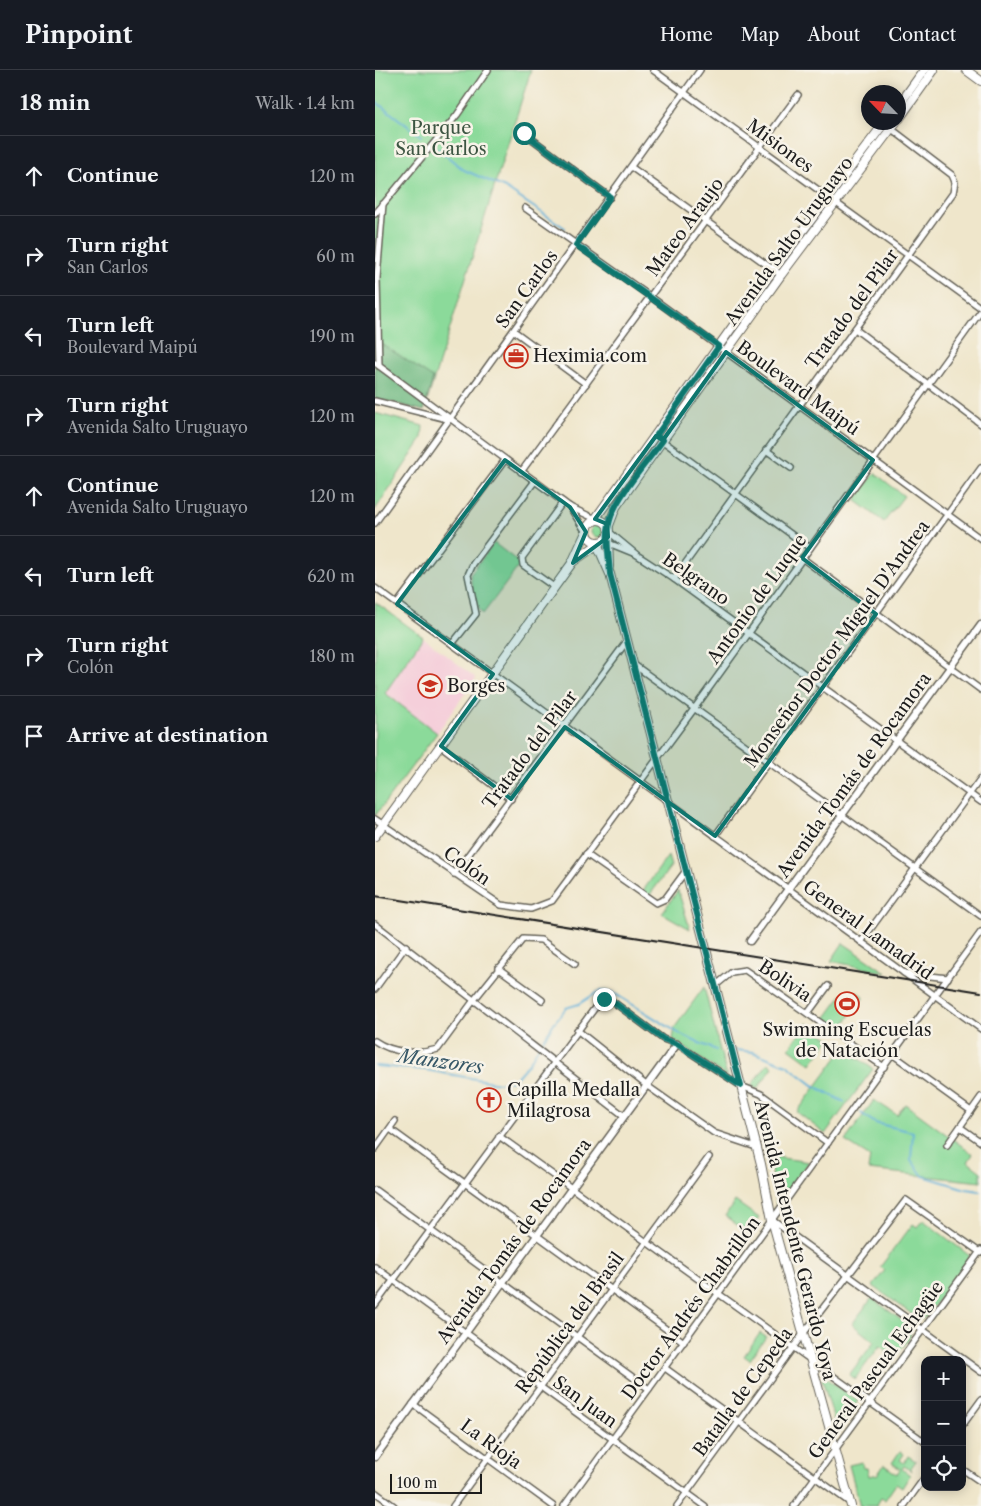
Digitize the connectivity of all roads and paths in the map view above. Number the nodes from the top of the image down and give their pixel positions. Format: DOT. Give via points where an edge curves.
graph roads {
  1 [pos="487,70"];
  2 [pos="653,70"];
  3 [pos="700,70"];
  4 [pos="924,70"];
  5 [pos="934,70"];
  6 [pos="966,70"];
  7 [pos="981,81"];
  8 [pos="684,92"];
  9 [pos="906,95"];
  10 [pos="799,96"];
  11 [pos="906,109"];
  12 [pos="884,130"];
  13 [pos="885,130"];
  14 [pos="896,130"];
  15 [pos="524,133"];
  16 [pos="760,148"];
  17 [pos="631,167"];
  18 [pos="610,197"];
  19 [pos="827,197"];
  20 [pos="835,202"];
  21 [pos="383,204"];
  22 [pos="525,208"];
  23 [pos="375,214"];
  24 [pos="706,220"];
  25 [pos="576,245"];
  26 [pos="908,255"];
  27 [pos="773,270"];
  28 [pos="781,275"];
  29 [pos="651,297"];
  30 [pos="981,310"];
  31 [pos="855,329"];
  32 [pos="514,331"];
  33 [pos="719,346"];
  34 [pos="726,352"];
  35 [pos="377,365"];
  36 [pos="586,384"];
  37 [pos="928,384"];
  38 [pos="375,401"];
  39 [pos="798,406"];
  40 [pos="450,420"];
  41 [pos="981,424"];
  42 [pos="659,438"];
  43 [pos="766,450"];
  44 [pos="505,460"];
  45 [pos="873,460"];
  46 [pos="791,468"];
  47 [pos="981,468"];
  48 [pos="521,472"];
  49 [pos="535,481"];
  50 [pos="735,493"];
  51 [pos="563,502"];
  52 [pos="570,507"];
  53 [pos="948,515"];
  54 [pos="375,523"];
  55 [pos="592,526"];
  56 [pos="604,538"];
  57 [pos="981,538"];
  58 [pos="810,548"];
  59 [pos="637,555"];
  60 [pos="803,558"];
  61 [pos="572,563"];
  62 [pos="674,579"];
  63 [pos="554,587"];
  64 [pos="375,588"];
  65 [pos="397,604"];
  66 [pos="876,614"];
  67 [pos="981,626"];
  68 [pos="748,633"];
  69 [pos="627,641"];
  70 [pos="452,644"];
  71 [pos="633,664"];
  72 [pos="950,668"];
  73 [pos="493,674"];
  74 [pos="823,687"];
  75 [pos="981,690"];
  76 [pos="694,709"];
  77 [pos="565,727"];
  78 [pos="897,741"];
  79 [pos="441,746"];
  80 [pos="657,759"];
  81 [pos="768,763"];
  82 [pos="981,778"];
  83 [pos="641,782"];
  84 [pos="970,794"];
  85 [pos="511,798"];
  86 [pos="667,802"];
  87 [pos="981,802"];
  88 [pos="842,817"];
  89 [pos="375,819"];
  90 [pos="383,825"];
  91 [pos="375,836"];
  92 [pos="715,836"];
  93 [pos="586,854"];
  94 [pos="915,869"];
  95 [pos="685,872"];
  96 [pos="455,874"];
  97 [pos="789,889"];
  98 [pos="552,901"];
  99 [pos="981,916"];
  100 [pos="375,924"];
  101 [pos="981,932"];
  102 [pos="750,941"];
  103 [pos="861,942"];
  104 [pos="406,946"];
  105 [pos="575,964"];
  106 [pos="498,968"];
  107 [pos="903,972"];
  108 [pos="948,978"];
  109 [pos="715,986"];
  110 [pos="828,986"];
  111 [pos="375,989"];
  112 [pos="935,996"];
  113 [pos="473,1000"];
  114 [pos="542,1000"];
  115 [pos="808,1013"];
  116 [pos="981,1029"];
  117 [pos="577,1030"];
  118 [pos="375,1041"];
  119 [pos="677,1044"];
  120 [pos="892,1054"];
  121 [pos="553,1062"];
  122 [pos="883,1067"];
  123 [pos="646,1084"];
  124 [pos="741,1086"];
  125 [pos="981,1097"];
  126 [pos="971,1111"];
  127 [pos="623,1115"];
  128 [pos="395,1121"];
  129 [pos="960,1127"];
  130 [pos="390,1129"];
  131 [pos="499,1136"];
  132 [pos="981,1142"];
  133 [pos="828,1143"];
  134 [pos="947,1145"];
  135 [pos="756,1147"];
  136 [pos="375,1149"];
  137 [pos="709,1157"];
  138 [pos="465,1182"];
  139 [pos="571,1188"];
  140 [pos="375,1190"];
  141 [pos="772,1220"];
  142 [pos="431,1230"];
  143 [pos="537,1235"];
  144 [pos="646,1242"];
  145 [pos="981,1252"];
  146 [pos="375,1267"];
  147 [pos="848,1275"];
  148 [pos="394,1280"];
  149 [pos="502,1282"];
  150 [pos="612,1289"];
  151 [pos="719,1294"];
  152 [pos="375,1305"];
  153 [pos="923,1330"];
  154 [pos="465,1332"];
  155 [pos="803,1334"];
  156 [pos="577,1336"];
  157 [pos="683,1342"];
  158 [pos="793,1348"];
  159 [pos="810,1359"];
  160 [pos="665,1368"];
  161 [pos="981,1372"];
  162 [pos="541,1387"];
  163 [pos="649,1389"];
  164 [pos="981,1400"];
  165 [pos="869,1402"];
  166 [pos="413,1404"];
  167 [pos="966,1421"];
  168 [pos="739,1422"];
  169 [pos="613,1439"];
  170 [pos="921,1439"];
  171 [pos="834,1451"];
  172 [pos="375,1457"];
  173 [pos="488,1458"];
  174 [pos="966,1472"];
  175 [pos="814,1478"];
  176 [pos="981,1482"];
  177 [pos="921,1483"];
  178 [pos="375,1492"];
  179 [pos="687,1493"];
  180 [pos="850,1504"];
  181 [pos="394,1506"];
  182 [pos="453,1506"];
  183 [pos="553,1506"];
  184 [pos="564,1506"];
  185 [pos="677,1506"];
  186 [pos="705,1506"];
  187 [pos="793,1506"];
  188 [pos="904,1506"];
  1 -- 21 [label="street" via="457,115"];
  2 -- 8 [label="street, Misiones"];
  3 -- 8 [label="street, San Carlos"];
  4 -- 9 [label="main road"];
  5 -- 11 [label="main road"];
  6 -- 7 [label="main road"];
  8 -- 16 [label="street, Misiones"];
  8 -- 17 [label="street, San Carlos"];
  10 -- 16 [label="street, Mateo Araujo"];
  12 -- 19 [label="main road, Avenida Salto Uruguayo"];
  13 -- 20 [label="main road, Avenida Salto Uruguayo"];
  14 -- 26 [label="street, Tratado del Pilar" via="952,175 955,189"];
  15 -- 18 [label="street"];
  16 -- 19 [label="street, Misiones"];
  16 -- 24 [label="street, Mateo Araujo"];
  17 -- 18 [label="street, San Carlos"];
  17 -- 24 [label="street"];
  18 -- 25 [label="street, San Carlos"];
  19 -- 20 [label="street, Misiones"];
  19 -- 27 [label="main road, Avenida Salto Uruguayo"];
  20 -- 26 [label="street, Misiones"];
  20 -- 28 [label="main road, Avenida Salto Uruguayo"];
  21 -- 23 [label="street"];
  21 -- 35 [label="street" via="377,278"];
  22 -- 25 [label="street, Boulevard Maipú"];
  24 -- 27 [label="street"];
  24 -- 29 [label="street, Mateo Araujo"];
  25 -- 29 [label="street, Boulevard Maipú"];
  25 -- 32 [label="street, San Carlos"];
  26 -- 30 [label="street, Misiones"];
  26 -- 31 [label="street, Tratado del Pilar"];
  27 -- 28 [label="street"];
  27 -- 33 [label="main road, Avenida Salto Uruguayo"];
  28 -- 34 [label="main road, Avenida Salto Uruguayo"];
  29 -- 33 [label="street, Boulevard Maipú"];
  29 -- 36 [label="street, Mateo Araujo"];
  30 -- 37 [label="street, Antonio de Luque"];
  31 -- 37 [label="street"];
  31 -- 39 [label="street, Tratado del Pilar"];
  32 -- 36 [label="street"];
  32 -- 40 [label="street, San Carlos"];
  33 -- 34 [label="street, Boulevard Maipú"];
  33 -- 42 [label="main road, Avenida Salto Uruguayo"];
  34 -- 39 [label="street, Boulevard Maipú"];
  34 -- 42 [label="main road, Avenida Salto Uruguayo"];
  35 -- 40 [label="street"];
  36 -- 48 [label="street, Mateo Araujo"];
  37 -- 41 [label="street"];
  37 -- 45 [label="street, Antonio de Luque"];
  38 -- 40 [label="street"];
  39 -- 43 [label="street, Tratado del Pilar"];
  39 -- 45 [label="street, Boulevard Maipú"];
  40 -- 44 [label="street"];
  40 -- 54 [label="street, San Carlos"];
  42 -- 50 [label="street"];
  42 -- 55 [label="main road, Avenida Salto Uruguayo"];
  42 -- 56 [label="main road, Avenida Salto Uruguayo" via="616,507"];
  43 -- 46 [label="street"];
  43 -- 50 [label="street, Tratado del Pilar"];
  44 -- 48 [label="street"];
  44 -- 65 [label="street"];
  45 -- 53 [label="street, Boulevard Maipú"];
  45 -- 58 [label="street, Antonio de Luque"];
  47 -- 53 [label="street, Monseñor Doctor Miguel D'Andrea"];
  48 -- 49 [label="street"];
  49 -- 51 [label="street"];
  49 -- 70 [label="street" via="473,564 468,575 476,614"];
  50 -- 58 [label="street"];
  50 -- 62 [label="street, Tratado del Pilar"];
  51 -- 52 [label="street"];
  51 -- 63 [label="street" via="522,558 523,565"];
  52 -- 55 [label="street"];
  52 -- 55 [label="street"];
  53 -- 57 [label="street, Boulevard Maipú"];
  53 -- 66 [label="street, Monseñor Doctor Miguel D'Andrea"];
  55 -- 56 [label="main road"];
  55 -- 56 [label="main road"];
  55 -- 61 [label="main road, Avenida Salto Uruguayo"];
  56 -- 59 [label="street, Belgrano"];
  56 -- 59 [label="street, Belgrano"];
  56 -- 61 [label="main road, Avenida Salto Uruguayo"];
  56 -- 69 [label="main road, Avenida Intendente Gerardo Yoya"];
  58 -- 60 [label="street, Antonio de Luque"];
  59 -- 62 [label="street, Belgrano"];
  60 -- 66 [label="street"];
  60 -- 68 [label="street, Antonio de Luque"];
  61 -- 63 [label="main road, Avenida Salto Uruguayo"];
  62 -- 68 [label="street, Belgrano"];
  63 -- 73 [label="main road, Avenida Salto Uruguayo"];
  64 -- 65 [label="street, General Lamadrid"];
  65 -- 70 [label="street, General Lamadrid"];
  66 -- 72 [label="street"];
  66 -- 74 [label="street, Monseñor Doctor Miguel D'Andrea"];
  67 -- 72 [label="street, Avenida Tomás de Rocamora"];
  68 -- 74 [label="street, Belgrano"];
  68 -- 76 [label="street, Antonio de Luque"];
  69 -- 71 [label="main road, Avenida Intendente Gerardo Yoya"];
  69 -- 77 [label="street, Tratado del Pilar"];
  70 -- 73 [label="street, General Lamadrid"];
  71 -- 76 [label="street"];
  71 -- 80 [label="main road, Avenida Intendente Gerardo Yoya"];
  72 -- 75 [label="street"];
  72 -- 78 [label="street, Avenida Tomás de Rocamora"];
  73 -- 77 [label="street, General Lamadrid"];
  73 -- 79 [label="main road, Avenida Salto Uruguayo"];
  74 -- 78 [label="street, Belgrano"];
  74 -- 81 [label="street, Monseñor Doctor Miguel D'Andrea"];
  76 -- 80 [label="street, Antonio de Luque"];
  76 -- 81 [label="street"];
  77 -- 83 [label="street, General Lamadrid"];
  77 -- 85 [label="street, Tratado del Pilar"];
  78 -- 84 [label="street, Belgrano"];
  78 -- 88 [label="street, Avenida Tomás de Rocamora"];
  79 -- 85 [label="street"];
  79 -- 90 [label="main road, Avenida Salto Uruguayo"];
  80 -- 83 [label="street, Antonio de Luque"];
  80 -- 86 [label="main road, Avenida Intendente Gerardo Yoya"];
  81 -- 88 [label="street"];
  81 -- 92 [label="street, Monseñor Doctor Miguel D'Andrea"];
  82 -- 84 [label="street"];
  83 -- 86 [label="street, General Lamadrid"];
  83 -- 93 [label="street, Antonio de Luque"];
  84 -- 87 [label="street, Belgrano"];
  84 -- 94 [label="street"];
  85 -- 96 [label="street, Tratado del Pilar"];
  86 -- 92 [label="street, General Lamadrid"];
  86 -- 95 [label="main road, Avenida Intendente Gerardo Yoya"];
  88 -- 94 [label="street"];
  88 -- 97 [label="street, Avenida Tomás de Rocamora"];
  89 -- 90 [label="street, Colón"];
  90 -- 91 [label="main road, Avenida Salto Uruguayo"];
  90 -- 96 [label="street, Colón"];
  92 -- 97 [label="street, General Lamadrid"];
  93 -- 95 [label="street" via="656,903 665,899"];
  93 -- 98 [label="street, Antonio de Luque"];
  94 -- 99 [label="street"];
  94 -- 103 [label="street"];
  95 -- 109 [label="main road, Avenida Intendente Gerardo Yoya"];
  96 -- 98 [label="street, Colón" via="501,905 531,909"];
  97 -- 102 [label="street, Avenida Tomás de Rocamora"];
  97 -- 103 [label="street, General Lamadrid"];
  100 -- 104 [label="street"];
  101 -- 108 [label="street, Doctor Andrés Chabrillón"];
  103 -- 107 [label="street, General Lamadrid"];
  104 -- 111 [label="street"];
  104 -- 113 [label="street"];
  105 -- 106 [label="street" via="541,940 530,938 517,944"];
  106 -- 113 [label="street"];
  106 -- 114 [label="street"];
  107 -- 108 [label="street"];
  107 -- 112 [label="street, General Lamadrid"];
  108 -- 112 [label="street, Doctor Andrés Chabrillón"];
  109 -- 115 [label="street, Bolivia" via="731,972 745,970"];
  109 -- 124 [label="main road, Avenida Intendente Gerardo Yoya"];
  110 -- 115 [label="street"];
  112 -- 116 [label="street, General Lamadrid"];
  112 -- 120 [label="street, Doctor Andrés Chabrillón"];
  113 -- 118 [label="street" via="438,1049 430,1052 394,1051"];
  113 -- 121 [label="street"];
  115 -- 122 [label="street, Bolivia"];
  117 -- 119 [label="street" via="604,999 612,1001 663,1039"];
  117 -- 121 [label="street"];
  117 -- 123 [label="street"];
  119 -- 123 [label="street, Avenida Tomás de Rocamora"];
  119 -- 124 [label="street"];
  120 -- 122 [label="street, Doctor Andrés Chabrillón"];
  120 -- 126 [label="street"];
  121 -- 127 [label="street"];
  121 -- 131 [label="street"];
  122 -- 133 [label="street, Doctor Andrés Chabrillón"];
  123 -- 127 [label="street, Avenida Tomás de Rocamora"];
  123 -- 135 [label="street" via="714,1133"];
  124 -- 133 [label="street" via="761,1094"];
  124 -- 135 [label="main road, Avenida Intendente Gerardo Yoya"];
  125 -- 126 [label="street"];
  126 -- 129 [label="street"];
  127 -- 139 [label="street, Avenida Tomás de Rocamora"];
  128 -- 130 [label="street"];
  129 -- 132 [label="street"];
  129 -- 134 [label="street"];
  130 -- 136 [label="street"];
  130 -- 138 [label="street"];
  131 -- 138 [label="street"];
  131 -- 139 [label="street"];
  133 -- 141 [label="street, Doctor Andrés Chabrillón"];
  135 -- 141 [label="main road, Avenida Intendente Gerardo Yoya"];
  137 -- 144 [label="street, República del Brasil"];
  138 -- 142 [label="street"];
  138 -- 143 [label="street"];
  139 -- 143 [label="street, Avenida Tomás de Rocamora"];
  139 -- 144 [label="street"];
  140 -- 142 [label="street"];
  141 -- 147 [label="street"];
  141 -- 151 [label="street, Doctor Andrés Chabrillón"];
  141 -- 155 [label="main road, Avenida Intendente Gerardo Yoya"];
  142 -- 148 [label="street"];
  142 -- 149 [label="street"];
  143 -- 149 [label="street, Avenida Tomás de Rocamora"];
  143 -- 150 [label="street"];
  144 -- 150 [label="street, República del Brasil"];
  144 -- 151 [label="street"];
  145 -- 147 [label="street, Batalla de Cepeda" via="906,1200"];
  145 -- 153 [label="street, General Pascual Echagüe"];
  146 -- 148 [label="street, San Juan"];
  147 -- 153 [label="street"];
  147 -- 155 [label="street, Batalla de Cepeda"];
  148 -- 152 [label="street"];
  148 -- 154 [label="street, San Juan"];
  149 -- 154 [label="street, Avenida Tomás de Rocamora"];
  149 -- 156 [label="street"];
  150 -- 156 [label="street, República del Brasil"];
  150 -- 157 [label="street"];
  151 -- 157 [label="street, Doctor Andrés Chabrillón"];
  151 -- 158 [label="street"];
  153 -- 161 [label="street"];
  153 -- 165 [label="street, General Pascual Echagüe"];
  154 -- 162 [label="street, San Juan"];
  154 -- 166 [label="street, Avenida Tomás de Rocamora"];
  155 -- 158 [label="street, Batalla de Cepeda"];
  155 -- 159 [label="main road, Avenida Intendente Gerardo Yoya"];
  156 -- 162 [label="street, República del Brasil"];
  156 -- 163 [label="street"];
  157 -- 160 [label="street, Doctor Andrés Chabrillón"];
  158 -- 159 [label="street"];
  158 -- 168 [label="street, Batalla de Cepeda"];
  159 -- 165 [label="street"];
  159 -- 171 [label="main road, Avenida Intendente Gerardo Yoya"];
  160 -- 163 [label="street, Doctor Andrés Chabrillón"];
  160 -- 168 [label="street"];
  162 -- 169 [label="street, San Juan"];
  162 -- 173 [label="street, República del Brasil"];
  163 -- 169 [label="street, Doctor Andrés Chabrillón"];
  164 -- 167 [label="street"];
  165 -- 170 [label="street"];
  165 -- 171 [label="street, General Pascual Echagüe"];
  166 -- 172 [label="street, Avenida Tomás de Rocamora"];
  166 -- 173 [label="street, La Rioja"];
  168 -- 175 [label="street"];
  168 -- 179 [label="street, Batalla de Cepeda"];
  169 -- 179 [label="street, San Juan"];
  169 -- 184 [label="street, Doctor Andrés Chabrillón"];
  171 -- 175 [label="street, General Pascual Echagüe"];
  171 -- 180 [label="main road, Avenida Intendente Gerardo Yoya"];
  173 -- 182 [label="street, República del Brasil"];
  173 -- 183 [label="street, La Rioja"];
  174 -- 176 [label="street"];
  175 -- 180 [label="street"];
  175 -- 187 [label="street, General Pascual Echagüe"];
  177 -- 188 [label="street"];
  178 -- 181 [label="street"];
  179 -- 185 [label="street, Batalla de Cepeda"];
  179 -- 186 [label="street, San Juan"];
}
